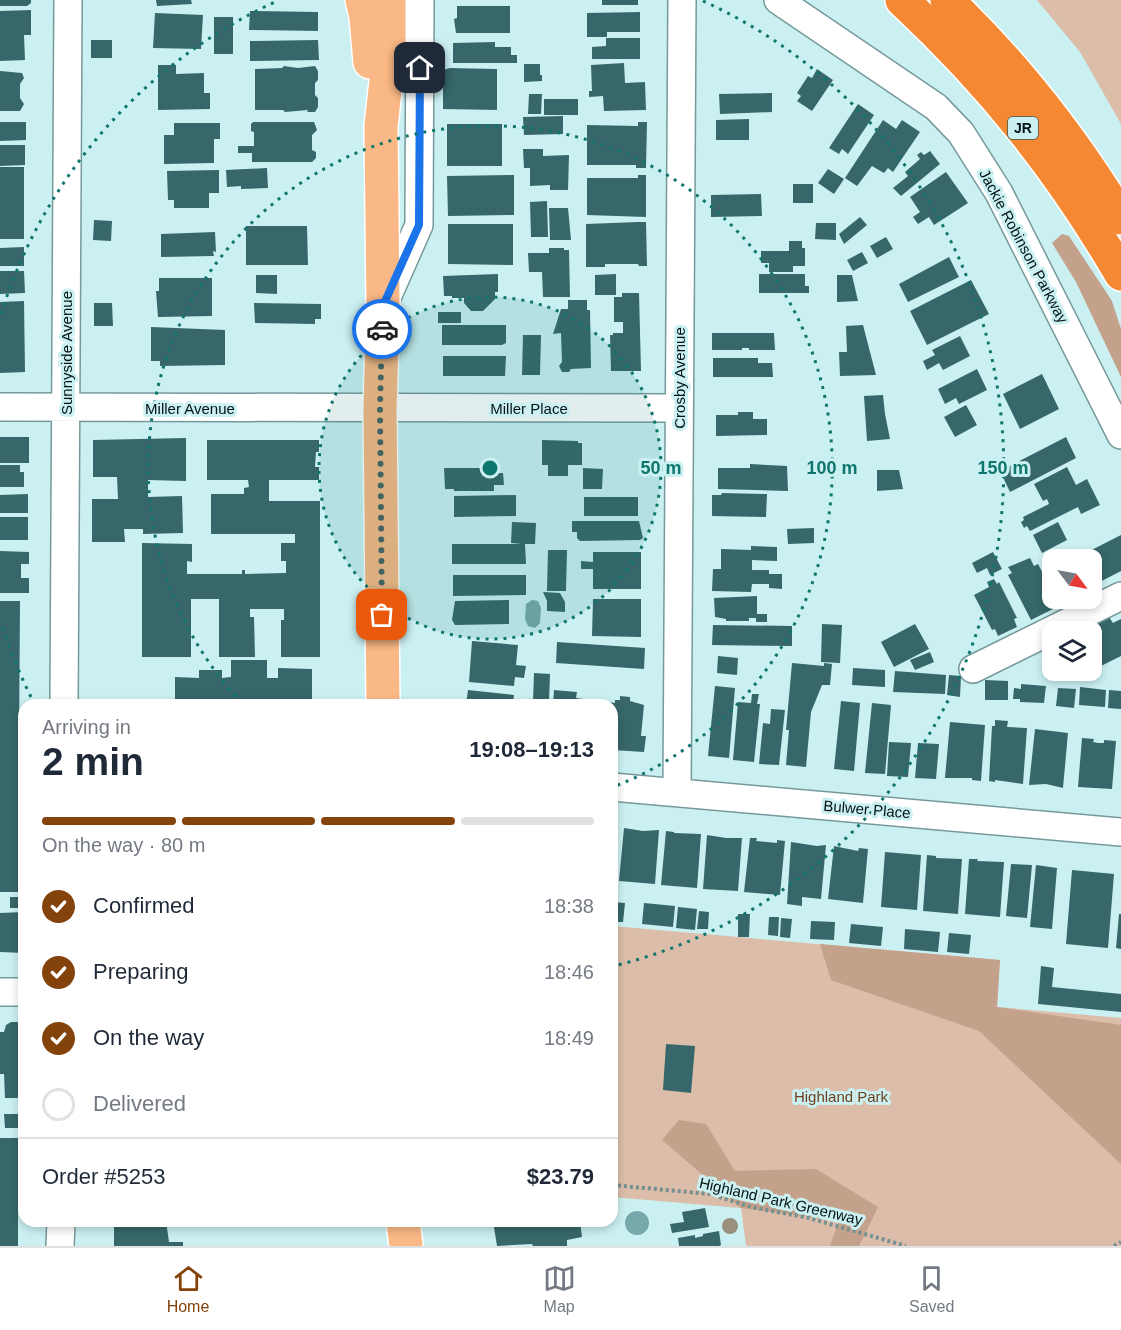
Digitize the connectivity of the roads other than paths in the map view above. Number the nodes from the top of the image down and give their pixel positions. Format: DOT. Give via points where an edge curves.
graph roads {
  1 [pos="68,0"];
  2 [pos="362,0"];
  3 [pos="389,0"];
  4 [pos="420,0"];
  5 [pos="681,0"];
  6 [pos="778,0"];
  7 [pos="902,0"];
  8 [pos="946,0"];
  9 [pos="381,126"];
  10 [pos="1121,218"];
  11 [pos="1121,274"];
  12 [pos="383,306"];
  13 [pos="0,407"];
  14 [pos="66,408"];
  15 [pos="679,408"];
  16 [pos="380,409"];
  17 [pos="1121,435"];
  18 [pos="1121,596"];
  19 [pos="973,669"];
  20 [pos="64,699"];
  21 [pos="383,699"];
  22 [pos="618,787"];
  23 [pos="677,792"];
  24 [pos="1121,832"];
  25 [pos="0,992"];
  26 [pos="18,992"];
  27 [pos="61,1227"];
  28 [pos="404,1227"];
  29 [pos="60,1246"];
  30 [pos="406,1246"];
  1 -- 14 [label="street, Sunnyside Avenue"];
  2 -- 9 [label="main road"];
  3 -- 9 [label="main road" via="390,54"];
  4 -- 12 [label="street" via="419,225"];
  5 -- 15 [label="street, Crosby Avenue"];
  6 -- 17 [label="street, Jackie Robinson Parkway" via="936,107 960,133 999,193"];
  7 -- 11 [label="highway, JR" via="967,63 1034,141 1082,208"];
  8 -- 10 [label="highway, JR" via="984,36 1038,99 1088,165"];
  9 -- 12 [label="main road"];
  12 -- 16 [label="main road"];
  13 -- 14 [label="street, Miller Avenue"];
  14 -- 16 [label="street, Miller Avenue"];
  14 -- 20 [label="street, Sunnyside Avenue"];
  15 -- 16 [label="street, Miller Place"];
  15 -- 23 [label="street, Crosby Avenue"];
  16 -- 21 [label="main road"];
  18 -- 19 [label="street"];
  22 -- 23 [label="street, Bulwer Place"];
  23 -- 24 [label="street, Bulwer Place"];
  25 -- 26 [label="street"];
  27 -- 29 [label="street"];
  28 -- 30 [label="main road"];
}
